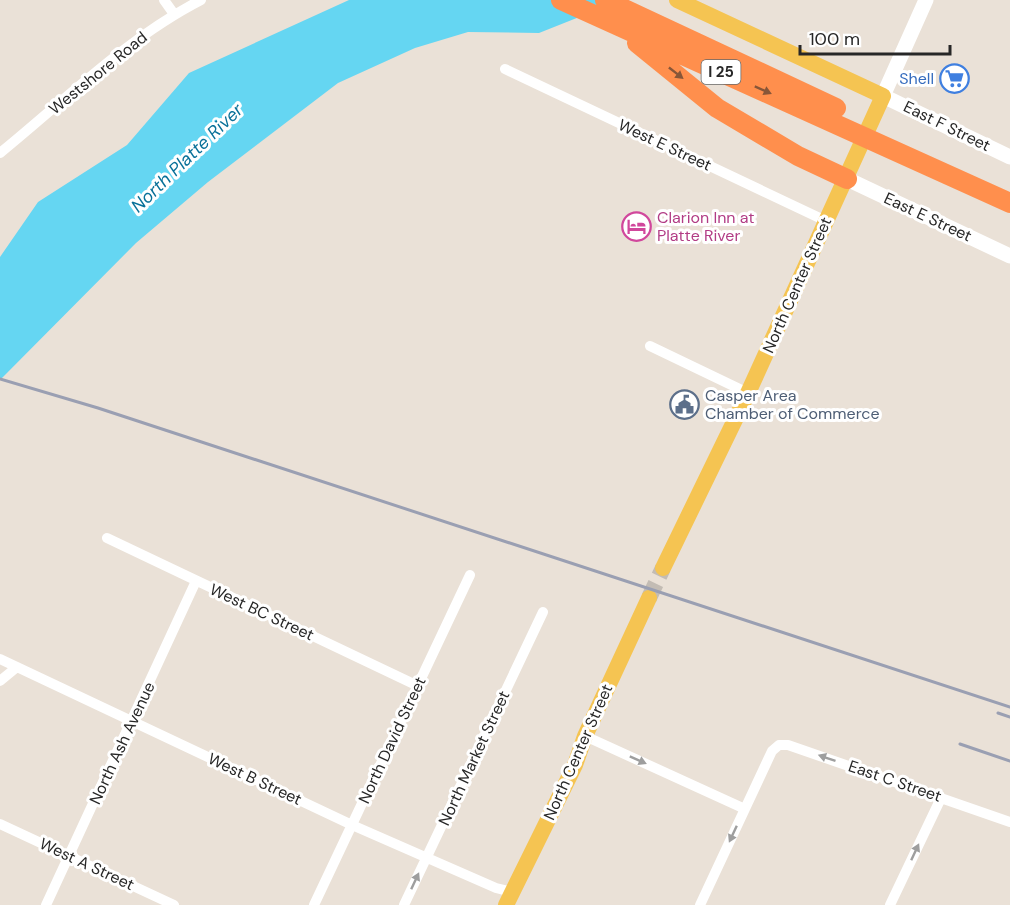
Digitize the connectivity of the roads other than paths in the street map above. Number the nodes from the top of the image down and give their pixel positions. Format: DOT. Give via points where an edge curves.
graph roads {
  1 [pos="164,0"];
  2 [pos="201,0"];
  3 [pos="561,0"];
  4 [pos="605,0"];
  5 [pos="677,0"];
  6 [pos="926,0"];
  7 [pos="174,14"];
  8 [pos="614,24"];
  9 [pos="505,69"];
  10 [pos="883,96"];
  11 [pos="831,113"];
  12 [pos="899,145"];
  13 [pos="0,153"];
  14 [pos="1010,157"];
  15 [pos="847,178"];
  16 [pos="1010,188"];
  17 [pos="1010,203"];
  18 [pos="826,221"];
  19 [pos="1010,256"];
  20 [pos="650,346"];
  21 [pos="748,393"];
  22 [pos="107,538"];
  23 [pos="663,568"];
  24 [pos="470,575"];
  25 [pos="196,581"];
  26 [pos="649,598"];
  27 [pos="543,612"];
  28 [pos="0,659"];
  29 [pos="17,667"];
  30 [pos="0,681"];
  31 [pos="418,686"];
  32 [pos="132,722"];
  33 [pos="585,736"];
  34 [pos="941,798"];
  35 [pos="745,809"];
  36 [pos="1010,822"];
  37 [pos="0,824"];
  38 [pos="352,825"];
  39 [pos="69,856"];
  40 [pos="426,858"];
  41 [pos="509,898"];
  42 [pos="46,905"];
  43 [pos="174,905"];
  44 [pos="315,905"];
  45 [pos="404,905"];
  46 [pos="700,905"];
  47 [pos="890,905"];
  1 -- 7 [label="street"];
  2 -- 7 [label="street, Westshore Road"];
  3 -- 8 [label="highway, I 25"];
  4 -- 11 [label="highway, I 25"];
  5 -- 10 [label="main road"];
  6 -- 10 [label="main road, North Center Street"];
  7 -- 13 [label="street, Westshore Road"];
  8 -- 11 [label="highway, I 25, one-way"];
  8 -- 15 [label="highway, one-way" via="717,108 798,156"];
  9 -- 18 [label="street, West E Street"];
  10 -- 14 [label="main road, East F Street"];
  10 -- 15 [label="main road, North Center Street"];
  11 -- 12 [label="highway, I 25"];
  12 -- 16 [label="highway, I 25"];
  12 -- 17 [label="highway, I 25"];
  15 -- 18 [label="main road, North Center Street"];
  15 -- 19 [label="main road, East E Street"];
  18 -- 21 [label="main road, North Center Street"];
  20 -- 21 [label="street"];
  21 -- 23 [label="main road, North Center Street"];
  22 -- 25 [label="street, West BC Street"];
  24 -- 31 [label="street, North David Street"];
  25 -- 31 [label="street, West BC Street"];
  25 -- 32 [label="street, North Ash Avenue"];
  26 -- 33 [label="main road, North Center Street"];
  27 -- 40 [label="street, North Market Street"];
  28 -- 29 [label="street, West B Street"];
  29 -- 30 [label="street"];
  29 -- 32 [label="street, West B Street"];
  31 -- 38 [label="street, North David Street"];
  32 -- 38 [label="street, West B Street"];
  32 -- 39 [label="street, North Ash Avenue"];
  33 -- 35 [label="street, one-way"];
  33 -- 41 [label="main road, North Center Street"];
  34 -- 35 [label="street, East C Street, one-way" via="779,745 772,751"];
  34 -- 36 [label="street, East C Street"];
  47 -- 34 [label="street, one-way"];
  35 -- 46 [label="street, one-way"];
  37 -- 39 [label="street, West A Street"];
  38 -- 40 [label="street, West B Street"];
  38 -- 44 [label="street, North David Street"];
  39 -- 42 [label="street, North Ash Avenue"];
  39 -- 43 [label="street, West A Street"];
  40 -- 41 [label="street, West B Street" via="496,888"];
  45 -- 40 [label="street, North Market Street, one-way"];
}
